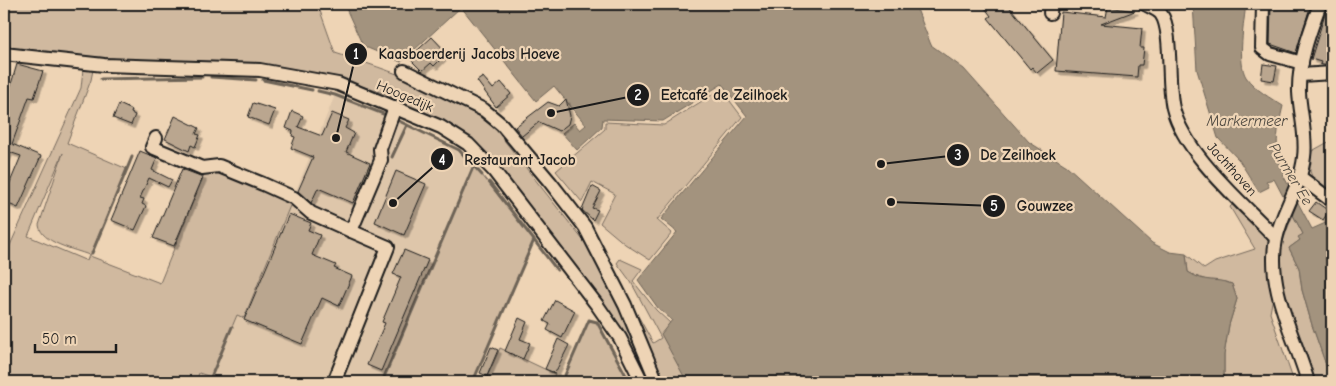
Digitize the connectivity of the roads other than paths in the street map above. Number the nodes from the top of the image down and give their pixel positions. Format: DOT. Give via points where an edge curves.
graph roads {
  1 [pos="1145,4"];
  2 [pos="1263,4"];
  3 [pos="1320,4"];
  4 [pos="1164,9"];
  5 [pos="4,54"];
  6 [pos="1301,69"];
  7 [pos="404,71"];
  8 [pos="1332,73"];
  9 [pos="395,107"];
  10 [pos="156,138"];
  11 [pos="1300,177"];
  12 [pos="1332,201"];
  13 [pos="351,231"];
  14 [pos="1276,238"];
  15 [pos="334,382"];
  16 [pos="642,382"];
  17 [pos="657,382"];
  18 [pos="1308,382"];
  1 -- 4 [label="street, Jachthaven"];
  2 -- 6 [label="street" via="1262,48"];
  3 -- 6 [label="street"];
  4 -- 14 [label="street, Jachthaven" via="1173,107 1180,126 1198,156"];
  5 -- 9 [label="street, Hoogedijk" via="104,65 260,70 338,84"];
  6 -- 8 [label="street"];
  6 -- 11 [label="street" via="1299,90 1304,156"];
  7 -- 17 [label="street" via="484,110 502,125 550,182 585,227 625,305"];
  9 -- 13 [label="street" via="380,150 381,160"];
  9 -- 16 [label="street, Hoogedijk" via="441,127 468,144 489,166 598,304"];
  10 -- 13 [label="street" via="152,146 202,168 219,166 263,184 294,198 311,213"];
  11 -- 12 [label="street"];
  11 -- 14 [label="street"];
  13 -- 15 [label="street" via="388,247"];
  14 -- 18 [label="street" via="1273,264 1278,293"];
}
